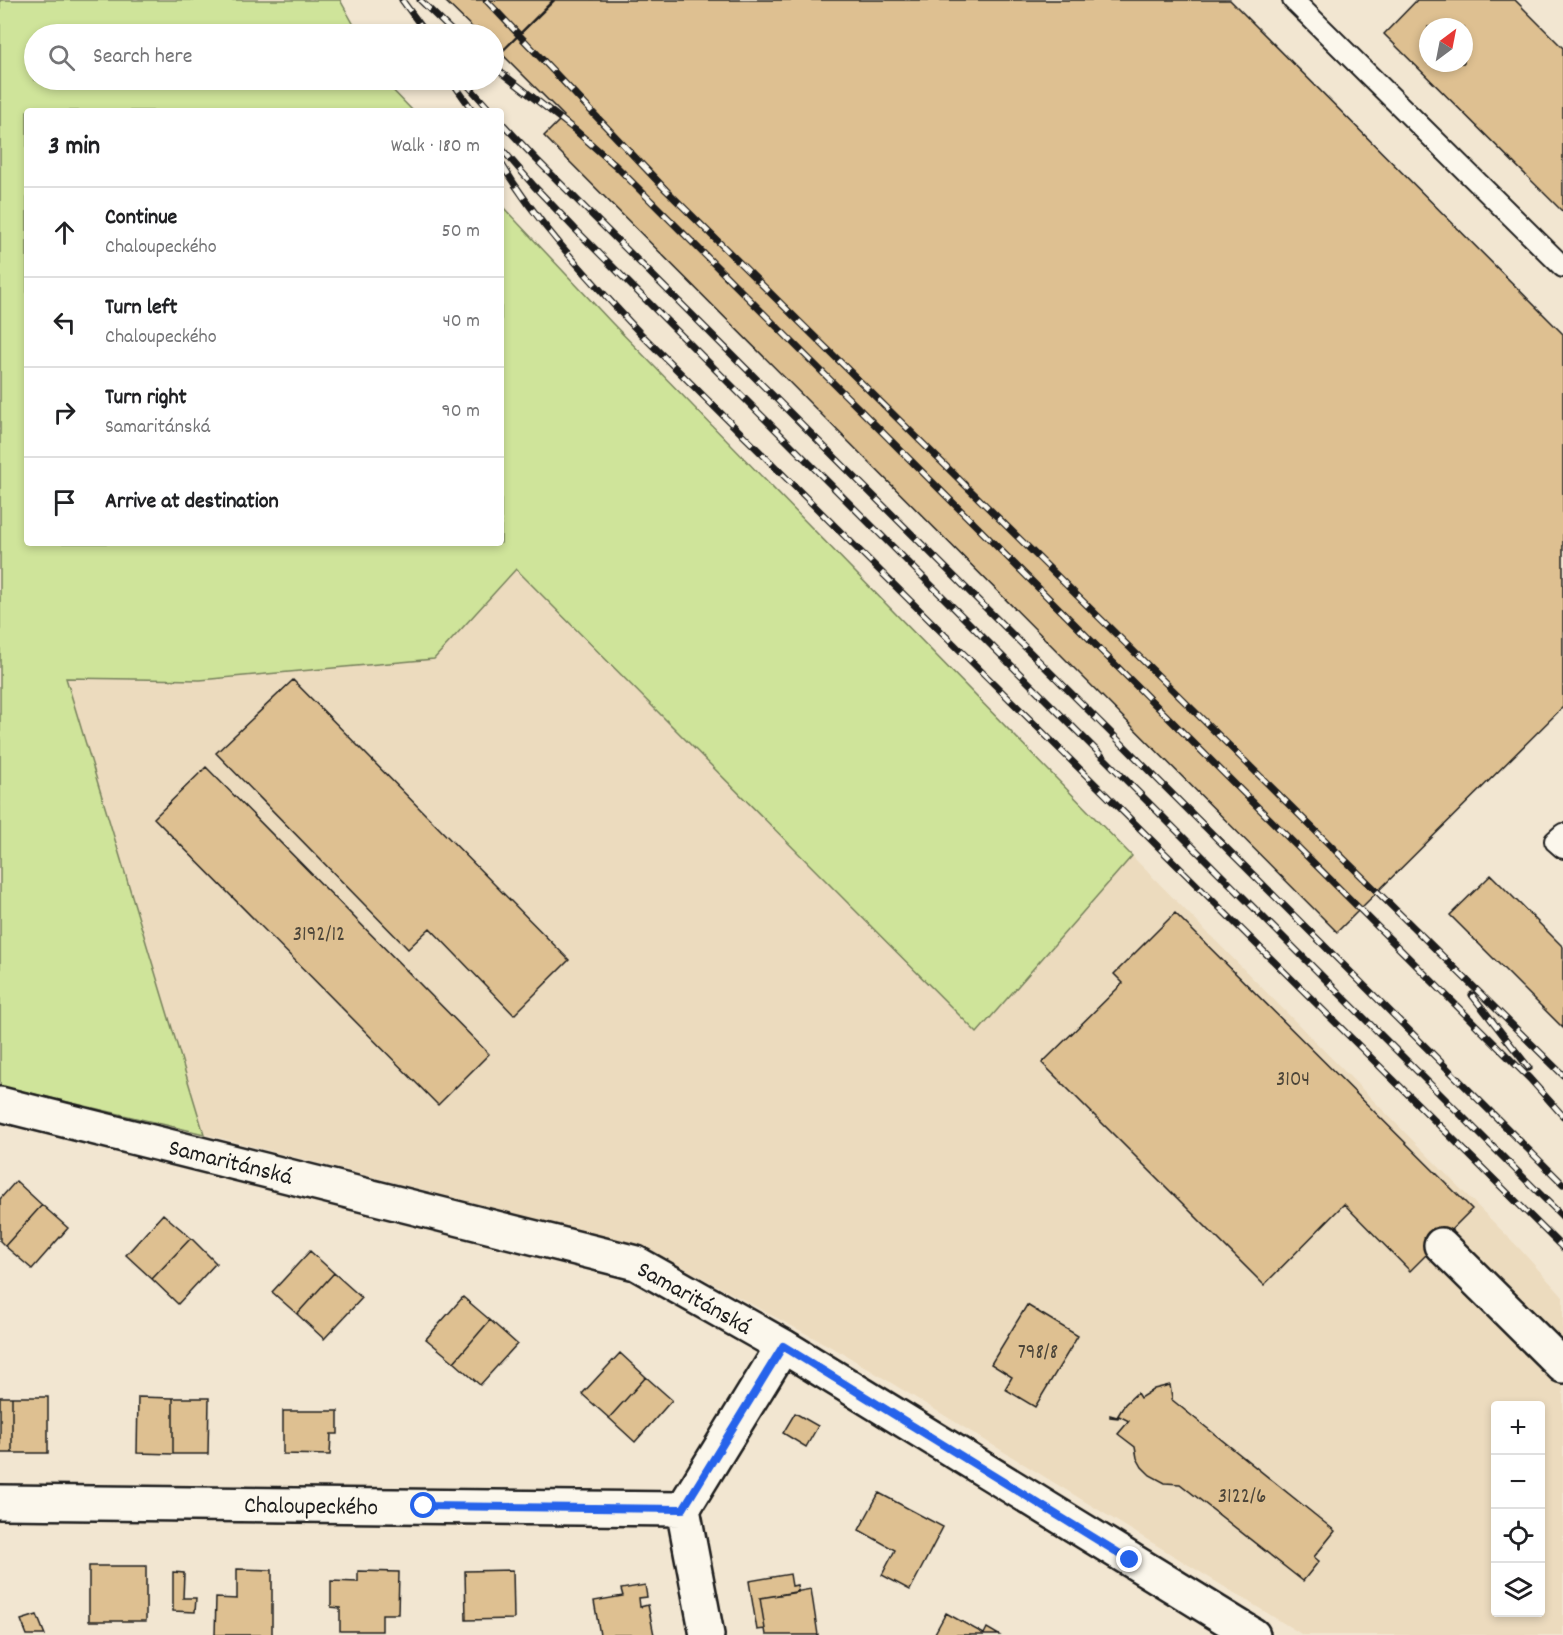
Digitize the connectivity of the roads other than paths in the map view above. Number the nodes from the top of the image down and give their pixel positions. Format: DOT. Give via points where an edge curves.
graph roads {
  1 [pos="1293,0"];
  2 [pos="1563,267"];
  3 [pos="1563,834"];
  4 [pos="1563,848"];
  5 [pos="0,1104"];
  6 [pos="1442,1245"];
  7 [pos="783,1346"];
  8 [pos="1563,1366"];
  9 [pos="0,1502"];
  10 [pos="683,1509"];
  11 [pos="707,1635"];
  12 [pos="1253,1635"];
  1 -- 2 [label="lane"];
  3 -- 4 [label="lane" via="1555,841"];
  5 -- 7 [label="street, Samaritánská" via="636,1263"];
  6 -- 8 [label="street"];
  7 -- 10 [label="street"];
  7 -- 12 [label="street, Samaritánská"];
  9 -- 10 [label="street, Chaloupeckého"];
  10 -- 11 [label="street"];
}
